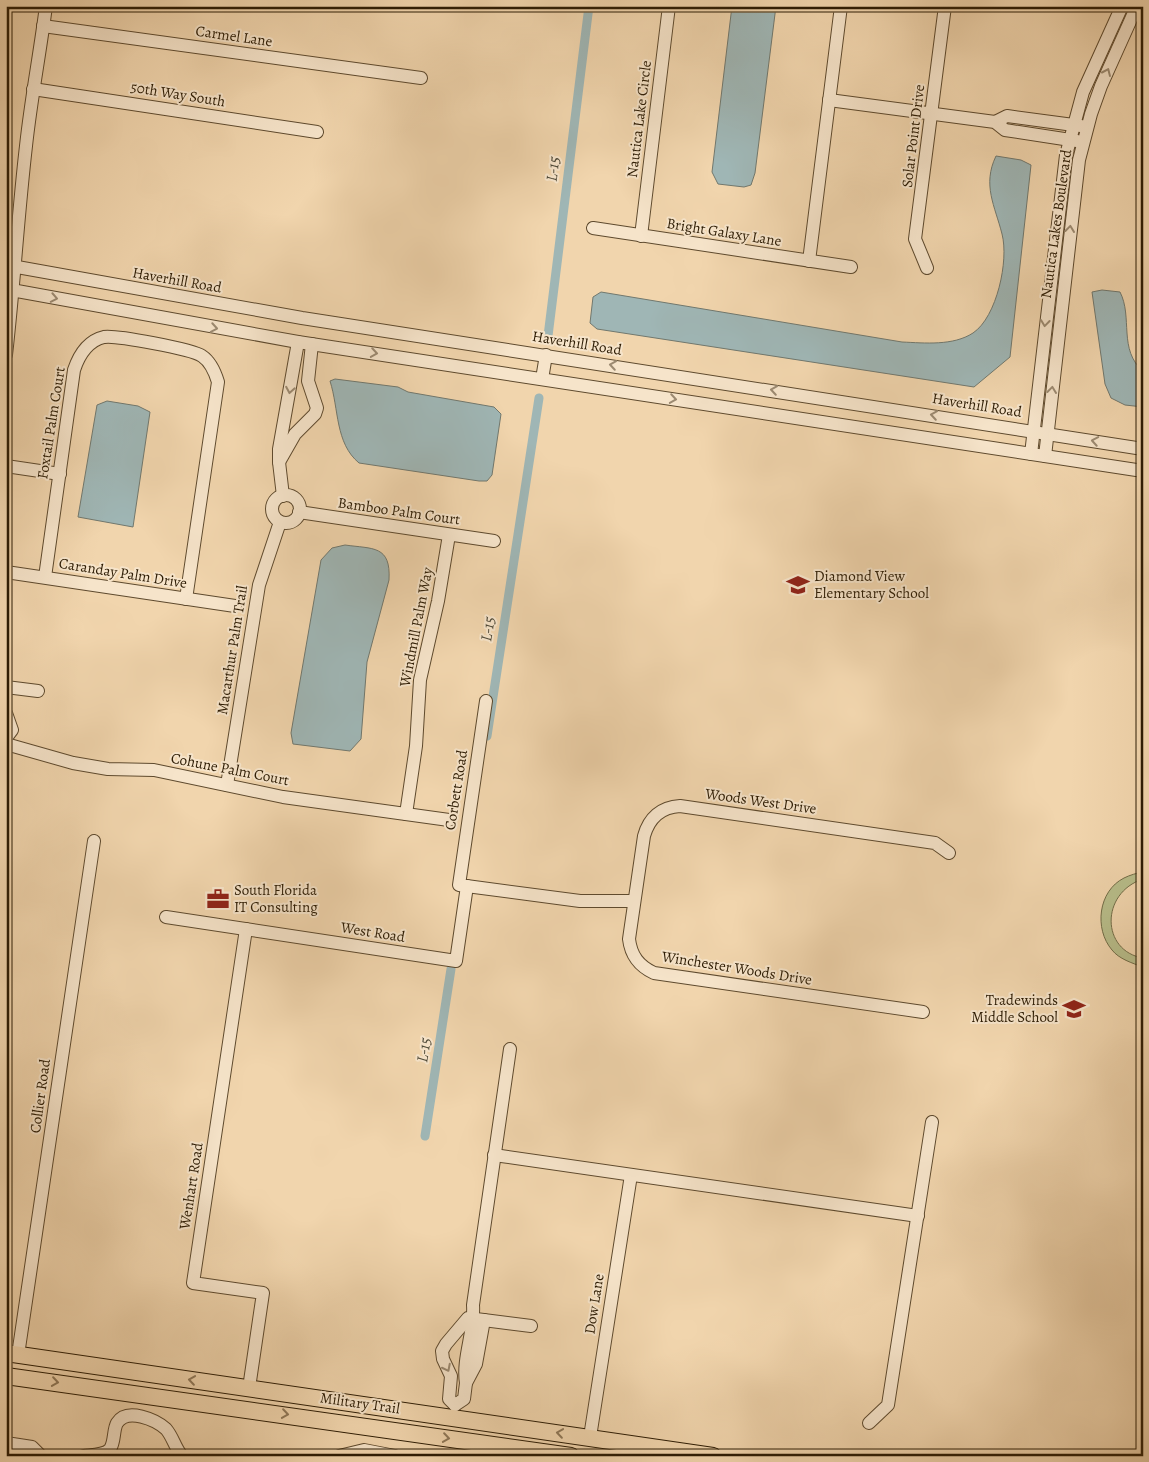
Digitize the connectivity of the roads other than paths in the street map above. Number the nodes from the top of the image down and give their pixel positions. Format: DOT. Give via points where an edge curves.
graph roads {
  1 [pos="46,6"];
  2 [pos="669,6"];
  3 [pos="841,6"];
  4 [pos="945,6"];
  5 [pos="1122,6"];
  6 [pos="1137,6"];
  7 [pos="44,26"];
  8 [pos="421,78"];
  9 [pos="33,89"];
  10 [pos="830,100"];
  11 [pos="932,113"];
  12 [pos="995,122"];
  13 [pos="1073,125"];
  14 [pos="1087,127"];
  15 [pos="318,132"];
  16 [pos="1070,140"];
  17 [pos="1083,143"];
  18 [pos="593,228"];
  19 [pos="641,236"];
  20 [pos="809,261"];
  21 [pos="11,266"];
  22 [pos="851,267"];
  23 [pos="926,268"];
  24 [pos="10,290"];
  25 [pos="298,342"];
  26 [pos="312,344"];
  27 [pos="6,355"];
  28 [pos="546,355"];
  29 [pos="542,379"];
  30 [pos="1033,430"];
  31 [pos="1047,432"];
  32 [pos="1143,449"];
  33 [pos="1031,454"];
  34 [pos="1045,456"];
  35 [pos="279,462"];
  36 [pos="6,466"];
  37 [pos="1143,470"];
  38 [pos="60,474"];
  39 [pos="283,496"];
  40 [pos="299,512"];
  41 [pos="280,522"];
  42 [pos="449,535"];
  43 [pos="494,541"];
  44 [pos="6,572"];
  45 [pos="45,578"];
  46 [pos="186,599"];
  47 [pos="235,606"];
  48 [pos="6,687"];
  49 [pos="38,691"];
  50 [pos="486,701"];
  51 [pos="6,713"];
  52 [pos="6,738"];
  53 [pos="6,744"];
  54 [pos="227,785"];
  55 [pos="406,814"];
  56 [pos="449,820"];
  57 [pos="94,841"];
  58 [pos="949,853"];
  59 [pos="463,885"];
  60 [pos="634,901"];
  61 [pos="166,917"];
  62 [pos="246,929"];
  63 [pos="456,961"];
  64 [pos="924,1012"];
  65 [pos="510,1049"];
  66 [pos="932,1122"];
  67 [pos="494,1155"];
  68 [pos="631,1175"];
  69 [pos="918,1216"];
  70 [pos="479,1319"];
  71 [pos="531,1326"];
  72 [pos="455,1334"];
  73 [pos="475,1343"];
  74 [pos="12,1354"];
  75 [pos="6,1376"];
  76 [pos="250,1388"];
  77 [pos="122,1391"];
  78 [pos="361,1403"];
  79 [pos="254,1410"];
  80 [pos="454,1411"];
  81 [pos="869,1423"];
  82 [pos="590,1438"];
  83 [pos="6,1443"];
  84 [pos="657,1452"];
  85 [pos="41,1456"];
  86 [pos="84,1456"];
  87 [pos="182,1456"];
  88 [pos="339,1456"];
  89 [pos="395,1456"];
  90 [pos="572,1456"];
  91 [pos="712,1456"];
  1 -- 7 [label="street"];
  2 -- 19 [label="street, Nautica Lake Circle"];
  3 -- 10 [label="street"];
  4 -- 11 [label="street, Solar Point Drive"];
  5 -- 13 [label="street, Nautica Lakes Boulevard" via="1086,84"];
  14 -- 6 [label="street, Nautica Lakes Boulevard, one-way" via="1101,86"];
  7 -- 8 [label="street, Carmel Lane"];
  7 -- 9 [label="street"];
  9 -- 15 [label="street, 50th Way South"];
  9 -- 21 [label="street"];
  10 -- 11 [label="street"];
  10 -- 20 [label="street"];
  11 -- 12 [label="street"];
  11 -- 23 [label="street, Solar Point Drive" via="915,239"];
  12 -- 13 [label="street" via="1007,116"];
  12 -- 16 [label="street" via="1005,130"];
  13 -- 14 [label="street"];
  13 -- 16 [label="street, Nautica Lakes Boulevard"];
  14 -- 17 [label="street, Nautica Lakes Boulevard"];
  16 -- 17 [label="street"];
  16 -- 30 [label="street, Nautica Lakes Boulevard, one-way" via="1060,190"];
  31 -- 17 [label="street, Nautica Lakes Boulevard, one-way"];
  18 -- 19 [label="street, Bright Galaxy Lane"];
  19 -- 20 [label="street, Bright Galaxy Lane"];
  20 -- 22 [label="street, Bright Galaxy Lane"];
  21 -- 24 [label="street"];
  21 -- 28 [label="street, Haverhill Road" via="273,313"];
  24 -- 25 [label="street, one-way"];
  24 -- 27 [label="street"];
  25 -- 26 [label="street"];
  25 -- 35 [label="street, one-way"];
  26 -- 29 [label="street, one-way"];
  26 -- 35 [label="street" via="308,381 317,408 295,434"];
  28 -- 29 [label="street"];
  30 -- 28 [label="street, Haverhill Road, one-way"];
  29 -- 33 [label="street, one-way"];
  30 -- 31 [label="street, Haverhill Road"];
  30 -- 33 [label="street, Nautica Lakes Boulevard"];
  32 -- 31 [label="street, Haverhill Road, one-way"];
  31 -- 34 [label="street, Nautica Lakes Boulevard"];
  33 -- 34 [label="street"];
  34 -- 37 [label="street"];
  35 -- 39 [label="street"];
  36 -- 38 [label="street"];
  38 -- 45 [label="street, Foxtail Palm Court"];
  38 -- 46 [label="street, Foxtail Palm Court" via="74,370 79,356 94,341 111,337 194,352 210,364 218,382"];
  39 -- 40 [label="street" via="296,500"];
  39 -- 41 [label="street" via="272,506 273,515"];
  40 -- 41 [label="street" via="292,522"];
  40 -- 42 [label="street, Bamboo Palm Court"];
  41 -- 54 [label="street, Macarthur Palm Trail" via="259,585"];
  42 -- 43 [label="street, Bamboo Palm Court"];
  42 -- 55 [label="street, Windmill Palm Way" via="420,680 416,746"];
  44 -- 45 [label="street, Caranday Palm Drive"];
  45 -- 46 [label="street, Caranday Palm Drive"];
  46 -- 47 [label="street, Caranday Palm Drive"];
  48 -- 49 [label="street"];
  50 -- 59 [label="street, Corbett Road"];
  51 -- 52 [label="street" via="12,730"];
  53 -- 54 [label="street, Cohune Palm Court" via="73,763 108,769 154,770"];
  54 -- 55 [label="street, Cohune Palm Court" via="283,797"];
  55 -- 56 [label="street, Cohune Palm Court"];
  57 -- 74 [label="street, Collier Road"];
  58 -- 60 [label="street, Woods West Drive" via="935,843 674,806 657,814 646,830"];
  59 -- 60 [label="street" via="580,901"];
  59 -- 63 [label="street, Corbett Road"];
  60 -- 64 [label="street, Winchester Woods Drive" via="630,946 638,963 654,973"];
  61 -- 62 [label="street, West Road"];
  62 -- 63 [label="street, West Road"];
  62 -- 76 [label="street, Wenhart Road" via="193,1283 263,1293"];
  65 -- 67 [label="street"];
  66 -- 69 [label="street"];
  67 -- 68 [label="street"];
  67 -- 70 [label="street" via="473,1305"];
  68 -- 69 [label="street"];
  68 -- 82 [label="street, Dow Lane"];
  69 -- 81 [label="street" via="888,1405"];
  70 -- 71 [label="street"];
  70 -- 72 [label="street" via="468,1318"];
  70 -- 73 [label="street"];
  72 -- 73 [label="street"];
  72 -- 80 [label="street, one-way" via="446,1344 442,1359 451,1376 449,1398"];
  73 -- 80 [label="street" via="465,1374 464,1399"];
  76 -- 74 [label="main road, Military Trail, one-way"];
  75 -- 77 [label="main road, Military Trail, one-way"];
  76 -- 77 [label="main road" via="233,1397 139,1385"];
  76 -- 78 [label="main road, Military Trail"];
  77 -- 79 [label="main road, Military Trail"];
  78 -- 79 [label="main road" via="344,1410 264,1400"];
  78 -- 80 [label="main road, Military Trail"];
  79 -- 90 [label="main road, Military Trail, one-way"];
  82 -- 80 [label="main road, Military Trail, one-way"];
  82 -- 84 [label="main road, Military Trail"];
  83 -- 85 [label="street" via="32,1447"];
  84 -- 91 [label="main road, Military Trail"];
  86 -- 87 [label="street" via="110,1448 116,1424 120,1419 132,1416 147,1418 161,1425"];
  88 -- 89 [label="street" via="364,1450"];
}
